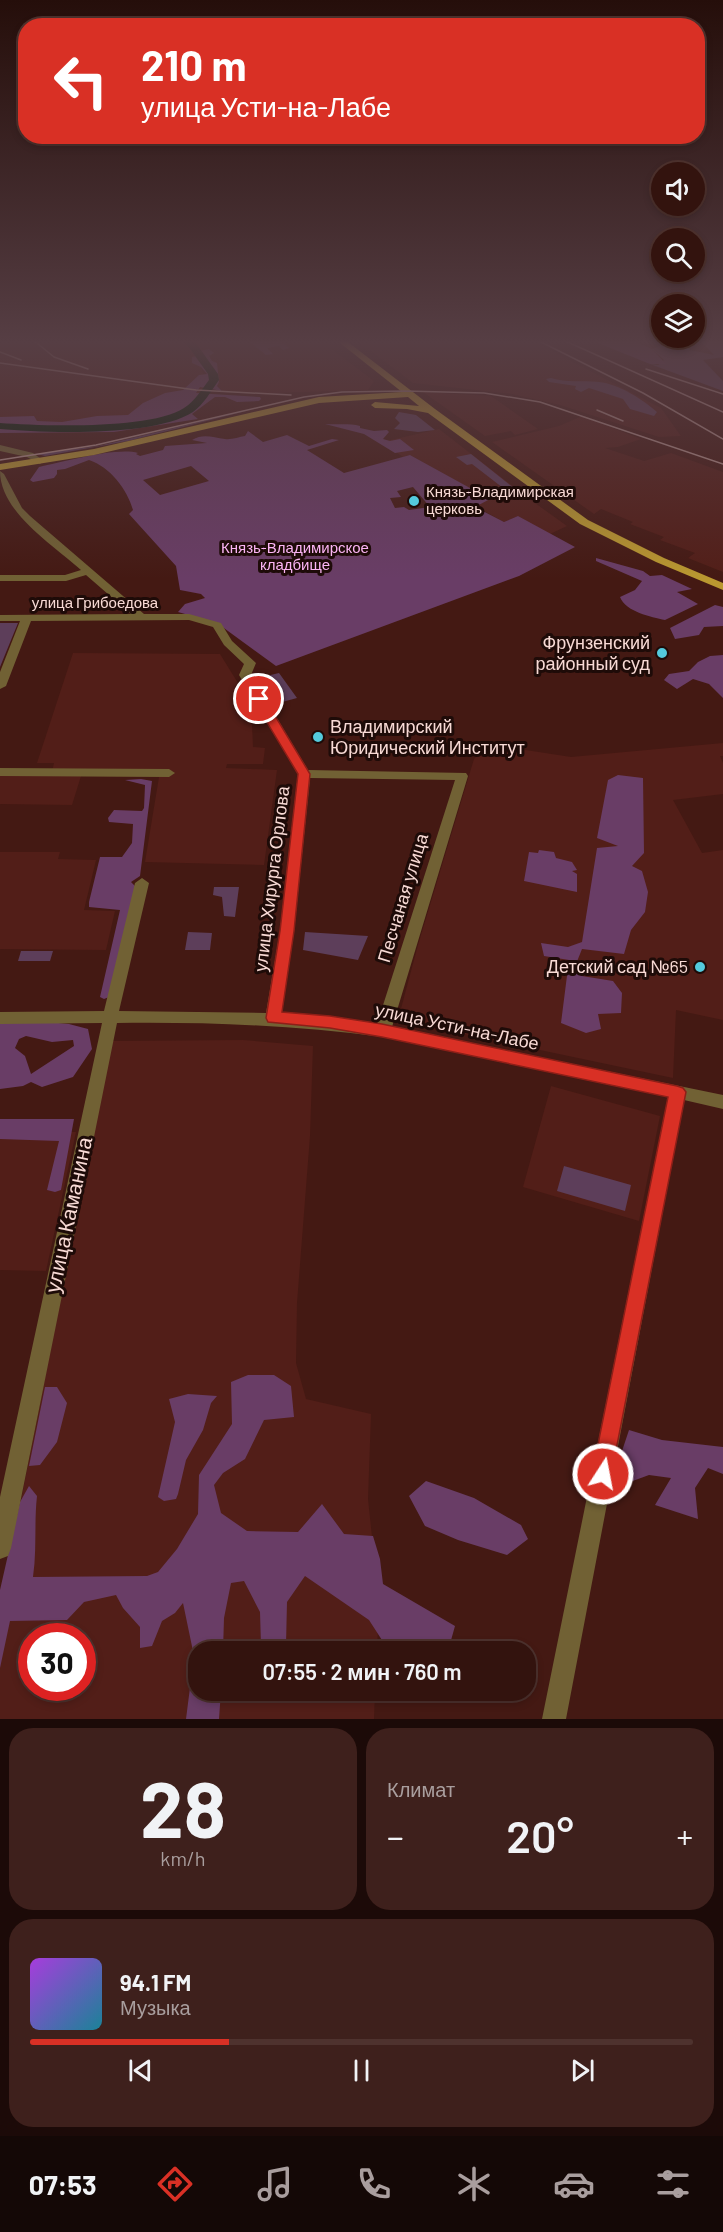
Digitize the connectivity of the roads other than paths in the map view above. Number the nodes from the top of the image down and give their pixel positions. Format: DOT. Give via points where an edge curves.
graph roads {
  1 [pos="233,419"];
  2 [pos="443,419"];
  3 [pos="0,448"];
  4 [pos="12,451"];
  5 [pos="40,461"];
  6 [pos="4,467"];
  7 [pos="0,474"];
  8 [pos="87,571"];
  9 [pos="0,578"];
  10 [pos="723,587"];
  11 [pos="189,617"];
  12 [pos="0,618"];
  13 [pos="27,618"];
  14 [pos="142,618"];
  15 [pos="0,686"];
  16 [pos="0,772"];
  17 [pos="169,773"];
  18 [pos="304,774"];
  19 [pos="141,883"];
  20 [pos="0,1018"];
  21 [pos="110,1018"];
  22 [pos="273,1018"];
  23 [pos="382,1031"];
  24 [pos="677,1092"];
  25 [pos="723,1102"];
  26 [pos="7,1477"];
  27 [pos="0,1548"];
  28 [pos="554,1719"];
  1 -- 5 [label="main road"];
  2 -- 10 [label="main road" via="584,522"];
  3 -- 4 [label="street"];
  4 -- 5 [label="street"];
  4 -- 6 [label="street" via="12,458"];
  5 -- 6 [label="main road"];
  7 -- 8 [label="street" via="18,509"];
  8 -- 9 [label="street" via="66,578"];
  8 -- 14 [label="street"];
  11 -- 14 [label="street, улица Грибоедова"];
  11 -- 18 [label="street, улица Хирурга Орлова" via="217,625 228,643 250,663 245,675"];
  12 -- 13 [label="street, улица Грибоедова"];
  13 -- 14 [label="street, улица Грибоедова"];
  13 -- 15 [label="street"];
  16 -- 17 [label="street"];
  18 -- 22 [label="street, улица Хирурга Орлова"];
  18 -- 23 [label="street, Песчаная улица" via="462,776"];
  19 -- 21 [label="street, улица Каманина"];
  20 -- 21 [label="street, улица Усти-на-Лабе"];
  21 -- 22 [label="street, улица Усти-на-Лабе"];
  21 -- 26 [label="street, улица Каманина"];
  22 -- 23 [label="street, улица Усти-на-Лабе"];
  23 -- 24 [label="street, улица Усти-на-Лабе"];
  24 -- 25 [label="street, улица Усти-на-Лабе"];
  24 -- 28 [label="street"];
  26 -- 27 [label="street, улица Каманина"];
}
